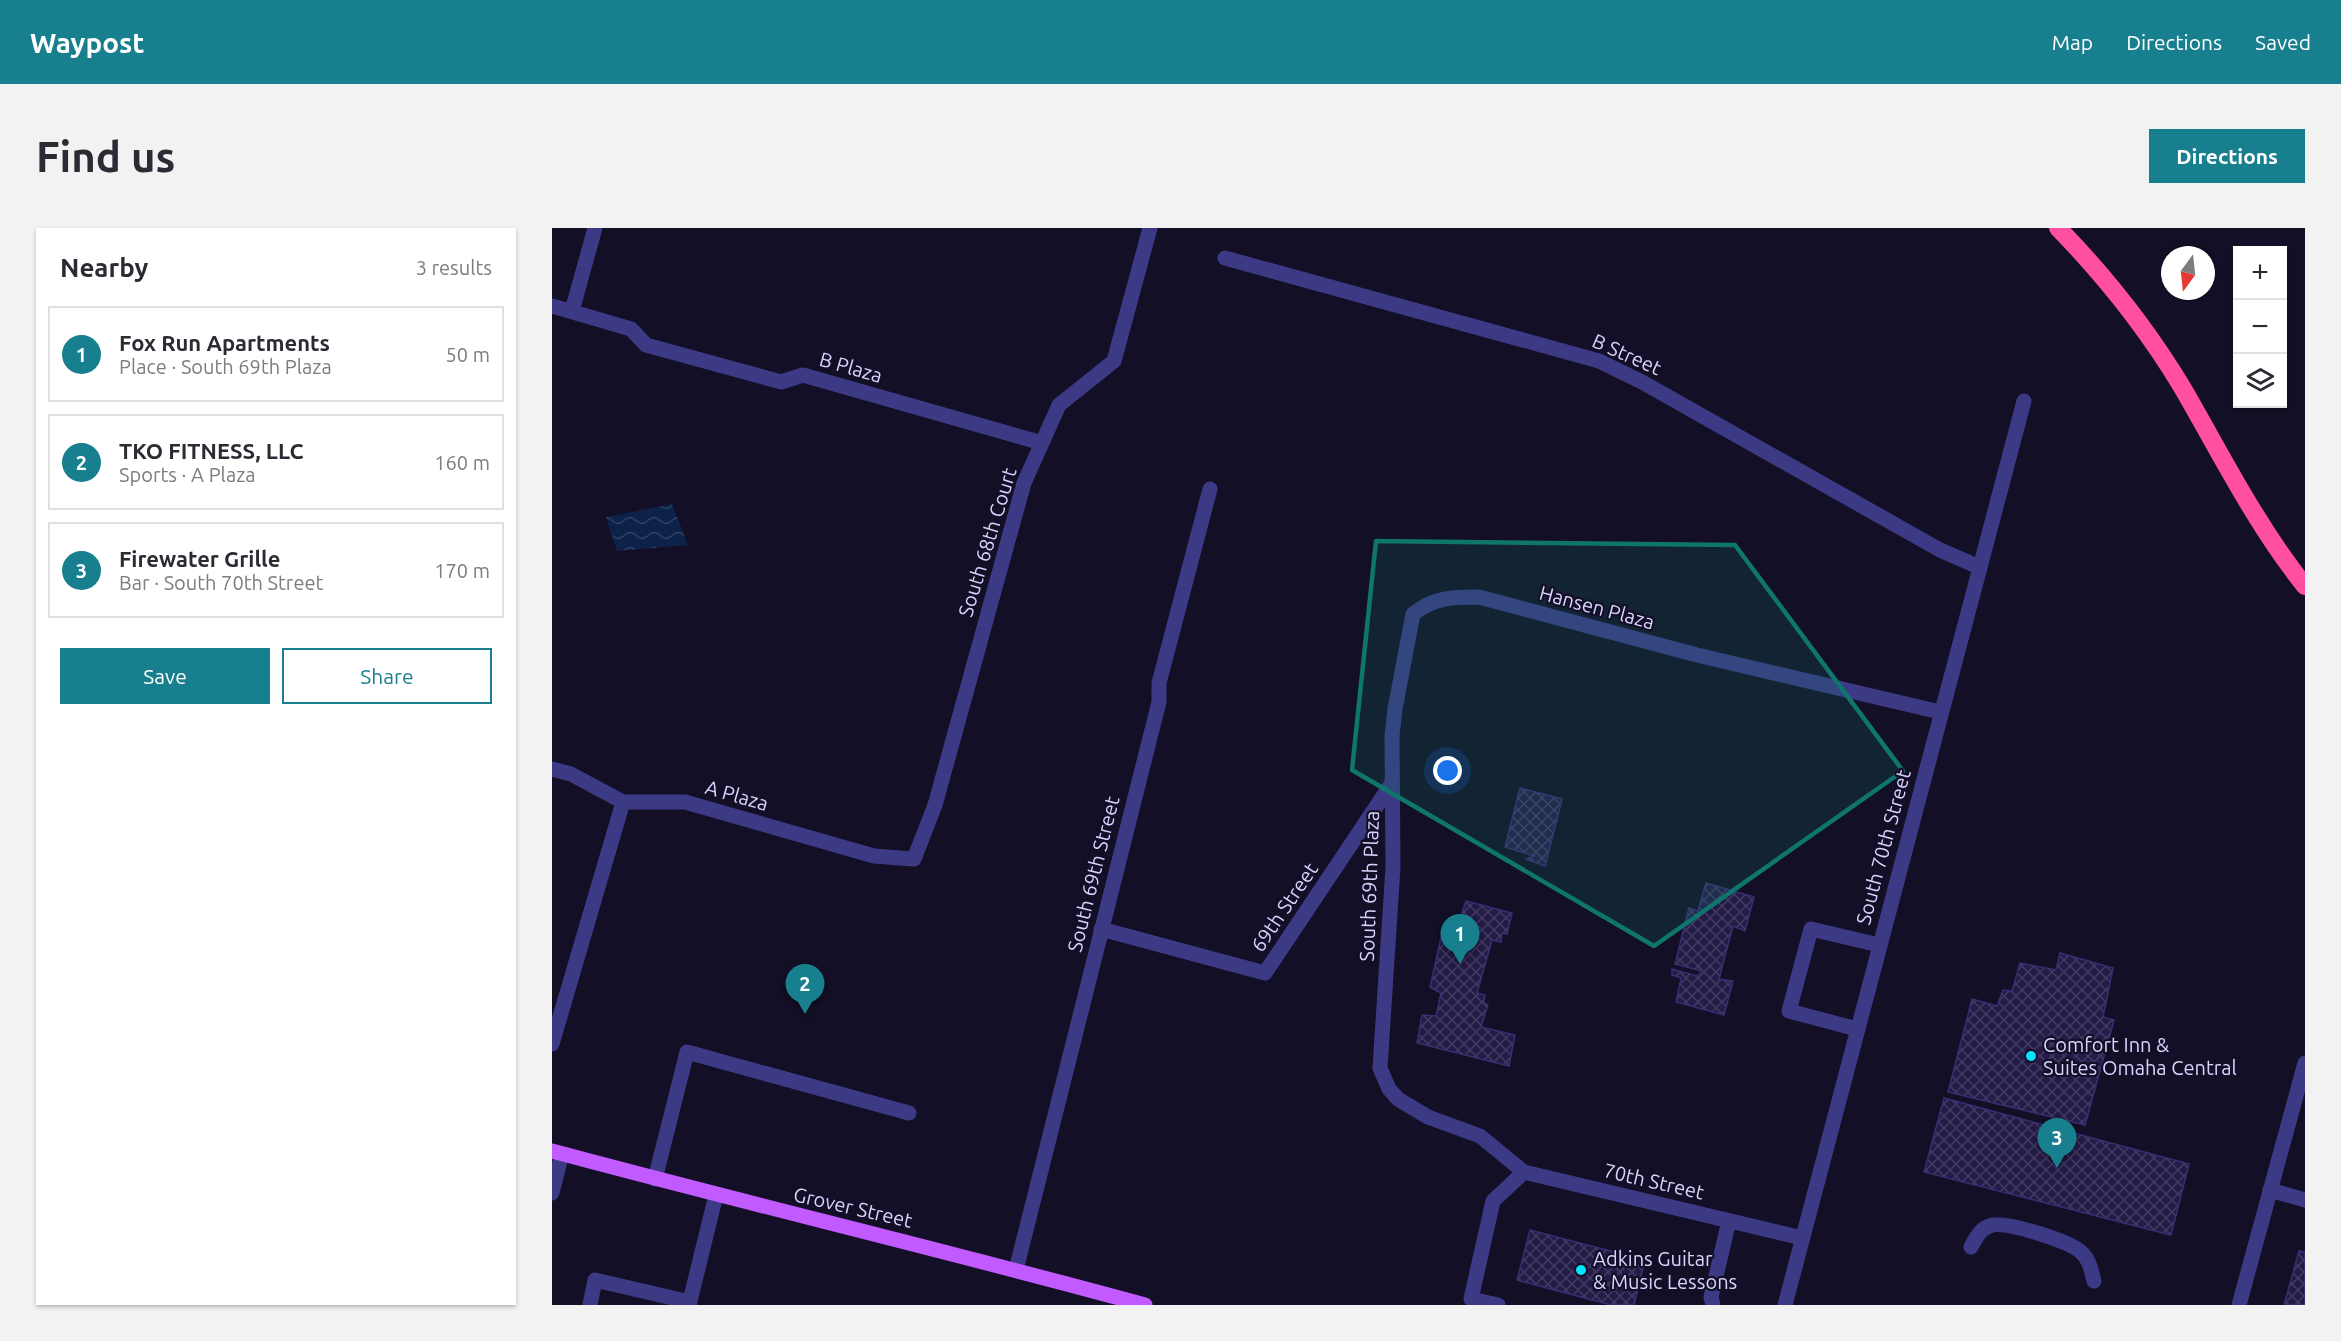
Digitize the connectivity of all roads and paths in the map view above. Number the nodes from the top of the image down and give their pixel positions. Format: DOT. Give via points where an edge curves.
graph roads {
  1 [pos="595,228"];
  2 [pos="1150,228"];
  3 [pos="2058,228"];
  4 [pos="1226,258"];
  5 [pos="552,306"];
  6 [pos="572,311"];
  7 [pos="2024,401"];
  8 [pos="1042,443"];
  9 [pos="1210,489"];
  10 [pos="1978,567"];
  11 [pos="2305,586"];
  12 [pos="1940,712"];
  13 [pos="552,769"];
  14 [pos="1392,783"];
  15 [pos="623,802"];
  16 [pos="914,859"];
  17 [pos="1101,928"];
  18 [pos="1879,945"];
  19 [pos="1857,1029"];
  20 [pos="552,1044"];
  21 [pos="2305,1063"];
  22 [pos="909,1113"];
  23 [pos="557,1153"];
  24 [pos="1501,1153"];
  25 [pos="1524,1172"];
  26 [pos="655,1179"];
  27 [pos="2270,1190"];
  28 [pos="552,1193"];
  29 [pos="716,1195"];
  30 [pos="2305,1200"];
  31 [pos="1729,1221"];
  32 [pos="1803,1238"];
  33 [pos="1971,1247"];
  34 [pos="1016,1270"];
  35 [pos="2094,1281"];
  36 [pos="689,1303"];
  37 [pos="590,1305"];
  38 [pos="1145,1305"];
  39 [pos="1498,1305"];
  40 [pos="1713,1305"];
  41 [pos="1785,1305"];
  42 [pos="2239,1305"];
  1 -- 6 [label="street"];
  2 -- 8 [label="street, South 68th Court" via="1114,362 1059,405"];
  3 -- 11 [label="highway" via="2116,293 2152,341 2271,538"];
  4 -- 10 [label="street, B Street" via="1599,362 1642,382 1940,550"];
  5 -- 6 [label="street, B Plaza"];
  6 -- 8 [label="street, B Plaza" via="631,328 646,345 781,382 803,375"];
  7 -- 10 [label="street, South 70th Street"];
  8 -- 16 [label="street, South 68th Court" via="1024,483 935,806"];
  9 -- 17 [label="street, South 69th Street"];
  10 -- 12 [label="street, South 70th Street"];
  12 -- 14 [label="street, Hansen Plaza" via="1697,655 1479,597 1447,597 1413,614 1395,709"];
  12 -- 18 [label="street, South 70th Street"];
  13 -- 15 [label="street, A Plaza" via="571,774"];
  14 -- 17 [label="street, 69th Street" via="1265,973"];
  14 -- 24 [label="street, South 69th Plaza" via="1393,867 1380,1068 1398,1099 1428,1117 1480,1136"];
  15 -- 16 [label="street, A Plaza" via="684,802 874,856"];
  15 -- 20 [label="street"];
  17 -- 34 [label="street, South 69th Street"];
  18 -- 19 [label="street, South 70th Street"];
  18 -- 19 [label="street" via="1811,930 1789,1011"];
  19 -- 32 [label="street, South 70th Street"];
  21 -- 27 [label="street"];
  22 -- 26 [label="street" via="687,1052"];
  23 -- 26 [label="main road, Grover Street"];
  23 -- 28 [label="street"];
  24 -- 25 [label="street, 70th Street"];
  25 -- 31 [label="street, 70th Street"];
  25 -- 39 [label="street" via="1493,1201 1471,1299"];
  26 -- 29 [label="main road, Grover Street"];
  27 -- 30 [label="street"];
  27 -- 42 [label="street"];
  29 -- 34 [label="main road, Grover Street"];
  29 -- 36 [label="street"];
  31 -- 32 [label="street, 70th Street"];
  31 -- 40 [label="street" via="1711,1297"];
  32 -- 41 [label="street, South 70th Street"];
  33 -- 35 [label="street" via="1980,1232 1992,1225 2067,1242 2082,1252"];
  34 -- 38 [label="main road, Grover Street"];
  36 -- 37 [label="street" via="595,1280"];
}
